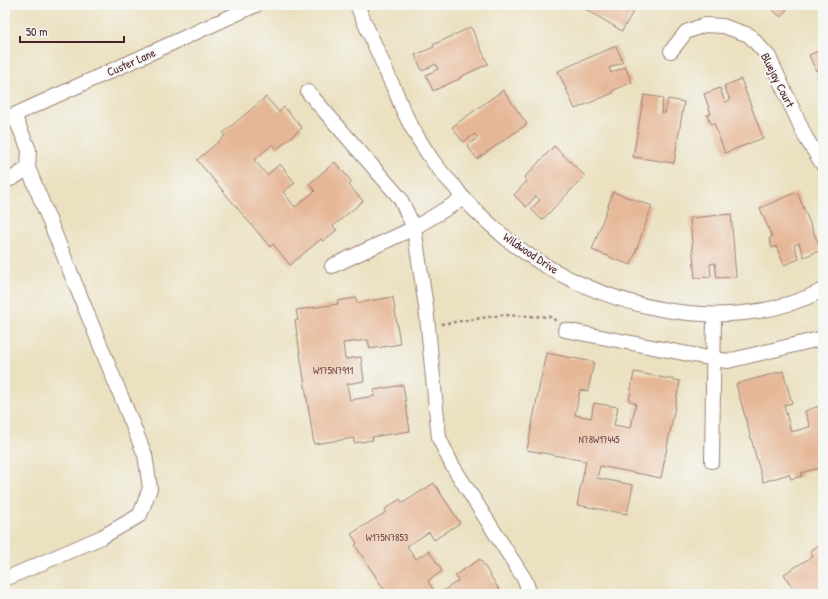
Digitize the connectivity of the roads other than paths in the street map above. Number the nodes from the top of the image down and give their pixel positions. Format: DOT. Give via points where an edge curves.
graph roads {
  1 [pos="256,5"];
  2 [pos="357,5"];
  3 [pos="671,51"];
  4 [pos="308,92"];
  5 [pos="9,117"];
  6 [pos="823,165"];
  7 [pos="28,168"];
  8 [pos="5,181"];
  9 [pos="464,198"];
  10 [pos="414,228"];
  11 [pos="332,266"];
  12 [pos="823,290"];
  13 [pos="714,314"];
  14 [pos="565,330"];
  15 [pos="823,338"];
  16 [pos="714,359"];
  17 [pos="712,461"];
  18 [pos="5,579"];
  19 [pos="530,594"];
  1 -- 5 [label="street, Custer Lane"];
  2 -- 9 [label="street, Wildwood Drive" via="415,133 436,165"];
  3 -- 6 [label="street, Bluejay Court" via="686,32 704,25 723,26 749,35 769,57 806,138"];
  4 -- 10 [label="street" via="400,198"];
  5 -- 7 [label="street" via="29,150"];
  7 -- 8 [label="street"];
  7 -- 18 [label="street" via="145,455 150,488 140,515 102,537"];
  9 -- 10 [label="street"];
  9 -- 13 [label="street, Wildwood Drive" via="509,240 564,276 601,292 639,304 685,313"];
  10 -- 11 [label="street"];
  10 -- 19 [label="street" via="426,307 439,438 452,464 525,580"];
  12 -- 13 [label="street, Wildwood Drive" via="798,301 770,308 744,313"];
  13 -- 16 [label="street"];
  14 -- 16 [label="street"];
  15 -- 16 [label="street" via="728,361"];
  16 -- 17 [label="street"];
}
